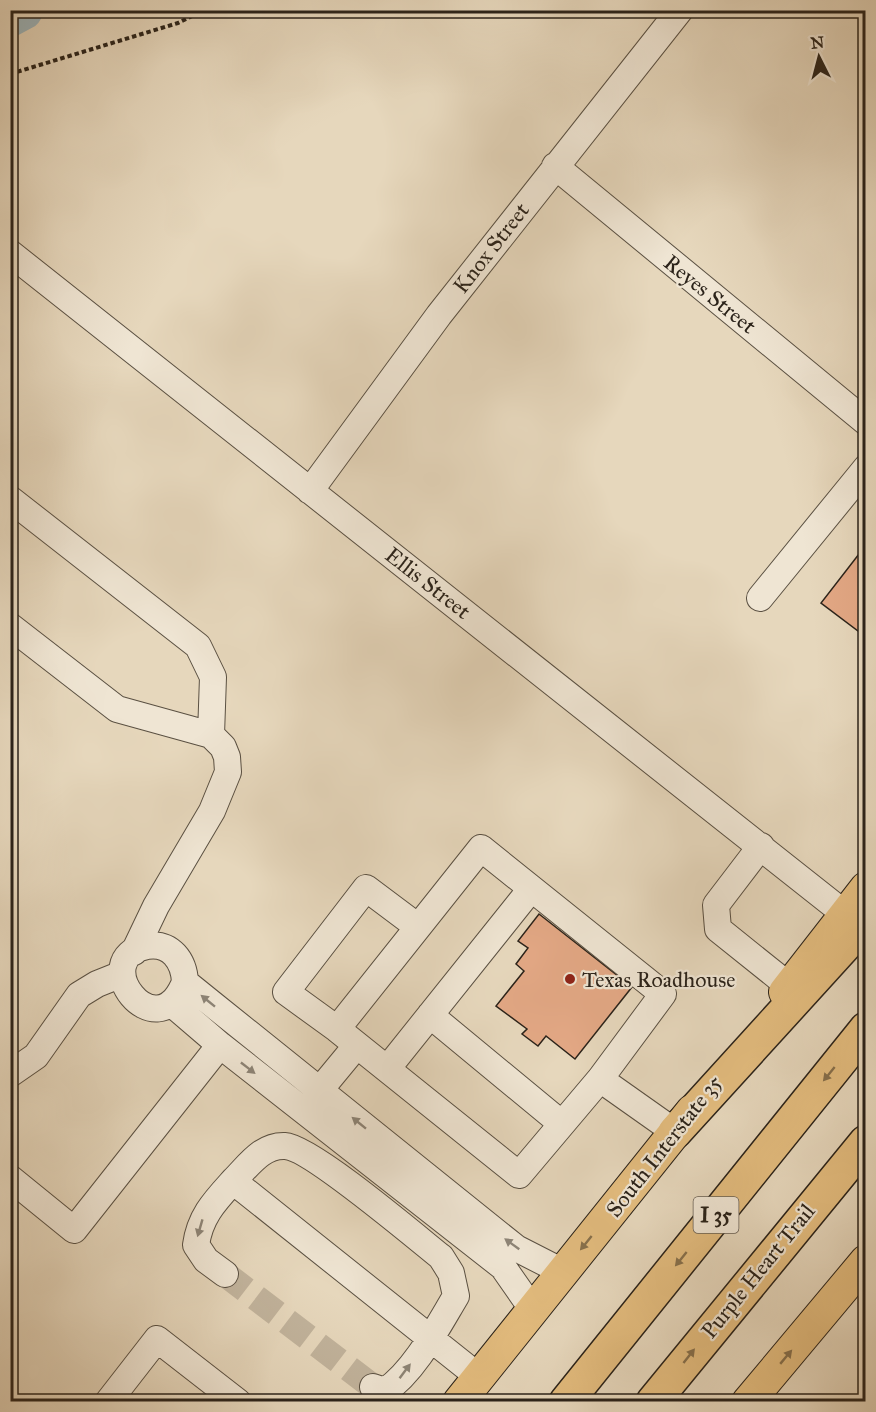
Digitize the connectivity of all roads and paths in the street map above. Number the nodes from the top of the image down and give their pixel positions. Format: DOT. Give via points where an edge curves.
graph roads {
  1 [pos="204,10"];
  2 [pos="680,10"];
  3 [pos="10,74"];
  4 [pos="555,166"];
  5 [pos="10,253"];
  6 [pos="866,422"];
  7 [pos="866,468"];
  8 [pos="310,491"];
  9 [pos="10,499"];
  10 [pos="760,598"];
  11 [pos="10,626"];
  12 [pos="211,735"];
  13 [pos="761,846"];
  14 [pos="866,888"];
  15 [pos="531,889"];
  16 [pos="855,918"];
  17 [pos="418,927"];
  18 [pos="128,963"];
  19 [pos="789,986"];
  20 [pos="178,992"];
  21 [pos="430,1015"];
  22 [pos="337,1029"];
  23 [pos="866,1029"];
  24 [pos="220,1045"];
  25 [pos="357,1045"];
  26 [pos="387,1069"];
  27 [pos="10,1074"];
  28 [pos="600,1079"];
  29 [pos="316,1088"];
  30 [pos="298,1107"];
  31 [pos="562,1124"];
  32 [pos="675,1132"];
  33 [pos="866,1142"];
  34 [pos="866,1162"];
  35 [pos="10,1178"];
  36 [pos="233,1181"];
  37 [pos="428,1194"];
  38 [pos="866,1261"];
  39 [pos="563,1272"];
  40 [pos="225,1274"];
  41 [pos="533,1310"];
  42 [pos="725,1310"];
  43 [pos="430,1338"];
  44 [pos="479,1377"];
  45 [pos="373,1387"];
  46 [pos="108,1401"];
  47 [pos="238,1401"];
  48 [pos="459,1401"];
  49 [pos="566,1401"];
  50 [pos="653,1401"];
  51 [pos="748,1401"];
  1 -- 3 [label="path" via="178,23"];
  2 -- 4 [label="street, Knox Street"];
  4 -- 6 [label="street, Reyes Street"];
  4 -- 8 [label="street, Knox Street"];
  5 -- 8 [label="street, Ellis Street"];
  7 -- 10 [label="street"];
  8 -- 13 [label="street, Ellis Street"];
  9 -- 12 [label="street" via="198,646 213,677"];
  11 -- 12 [label="street" via="117,709"];
  12 -- 18 [label="street" via="223,747 228,772 212,811 156,906"];
  13 -- 16 [label="street, Ellis Street"];
  13 -- 19 [label="street" via="716,905 718,929"];
  14 -- 16 [label="main road, South Interstate 35"];
  15 -- 17 [label="street" via="481,849"];
  15 -- 21 [label="street"];
  15 -- 28 [label="street" via="663,994"];
  16 -- 19 [label="main road, South Interstate 35"];
  16 -- 32 [label="highway"];
  17 -- 22 [label="street"];
  17 -- 22 [label="street" via="366,888 286,992"];
  18 -- 20 [label="street" via="126,991 138,1004 155,1008"];
  18 -- 20 [label="street" via="145,946 170,950 184,969"];
  18 -- 27 [label="street" via="79,995 36,1056"];
  19 -- 32 [label="main road, South Interstate 35"];
  20 -- 24 [label="street"];
  29 -- 20 [label="street, one-way"];
  21 -- 26 [label="street"];
  21 -- 31 [label="street"];
  22 -- 25 [label="street"];
  23 -- 49 [label="highway, I 35, one-way"];
  24 -- 30 [label="street, one-way"];
  24 -- 35 [label="street" via="74,1230"];
  25 -- 26 [label="street"];
  25 -- 29 [label="street"];
  26 -- 31 [label="street" via="519,1175"];
  28 -- 31 [label="street"];
  28 -- 32 [label="street"];
  29 -- 30 [label="street"];
  37 -- 29 [label="street, one-way"];
  30 -- 37 [label="street"];
  32 -- 39 [label="main road, South Interstate 35, one-way"];
  33 -- 42 [label="highway, Purple Heart Trail"];
  34 -- 42 [label="highway"];
  36 -- 40 [label="street, one-way" via="204,1214 196,1245 206,1260"];
  36 -- 43 [label="street"];
  36 -- 43 [label="street" via="263,1151 286,1146 313,1157 441,1257 451,1274 456,1296"];
  39 -- 37 [label="street, one-way"];
  37 -- 41 [label="street" via="503,1267"];
  51 -- 38 [label="main road, one-way"];
  39 -- 41 [label="main road, South Interstate 35"];
  41 -- 44 [label="main road, South Interstate 35"];
  50 -- 42 [label="highway, Purple Heart Trail, one-way"];
  43 -- 44 [label="street"];
  45 -- 43 [label="street, one-way" via="385,1391 396,1384"];
  44 -- 48 [label="main road, South Interstate 35"];
  46 -- 47 [label="street" via="157,1339"];
}
